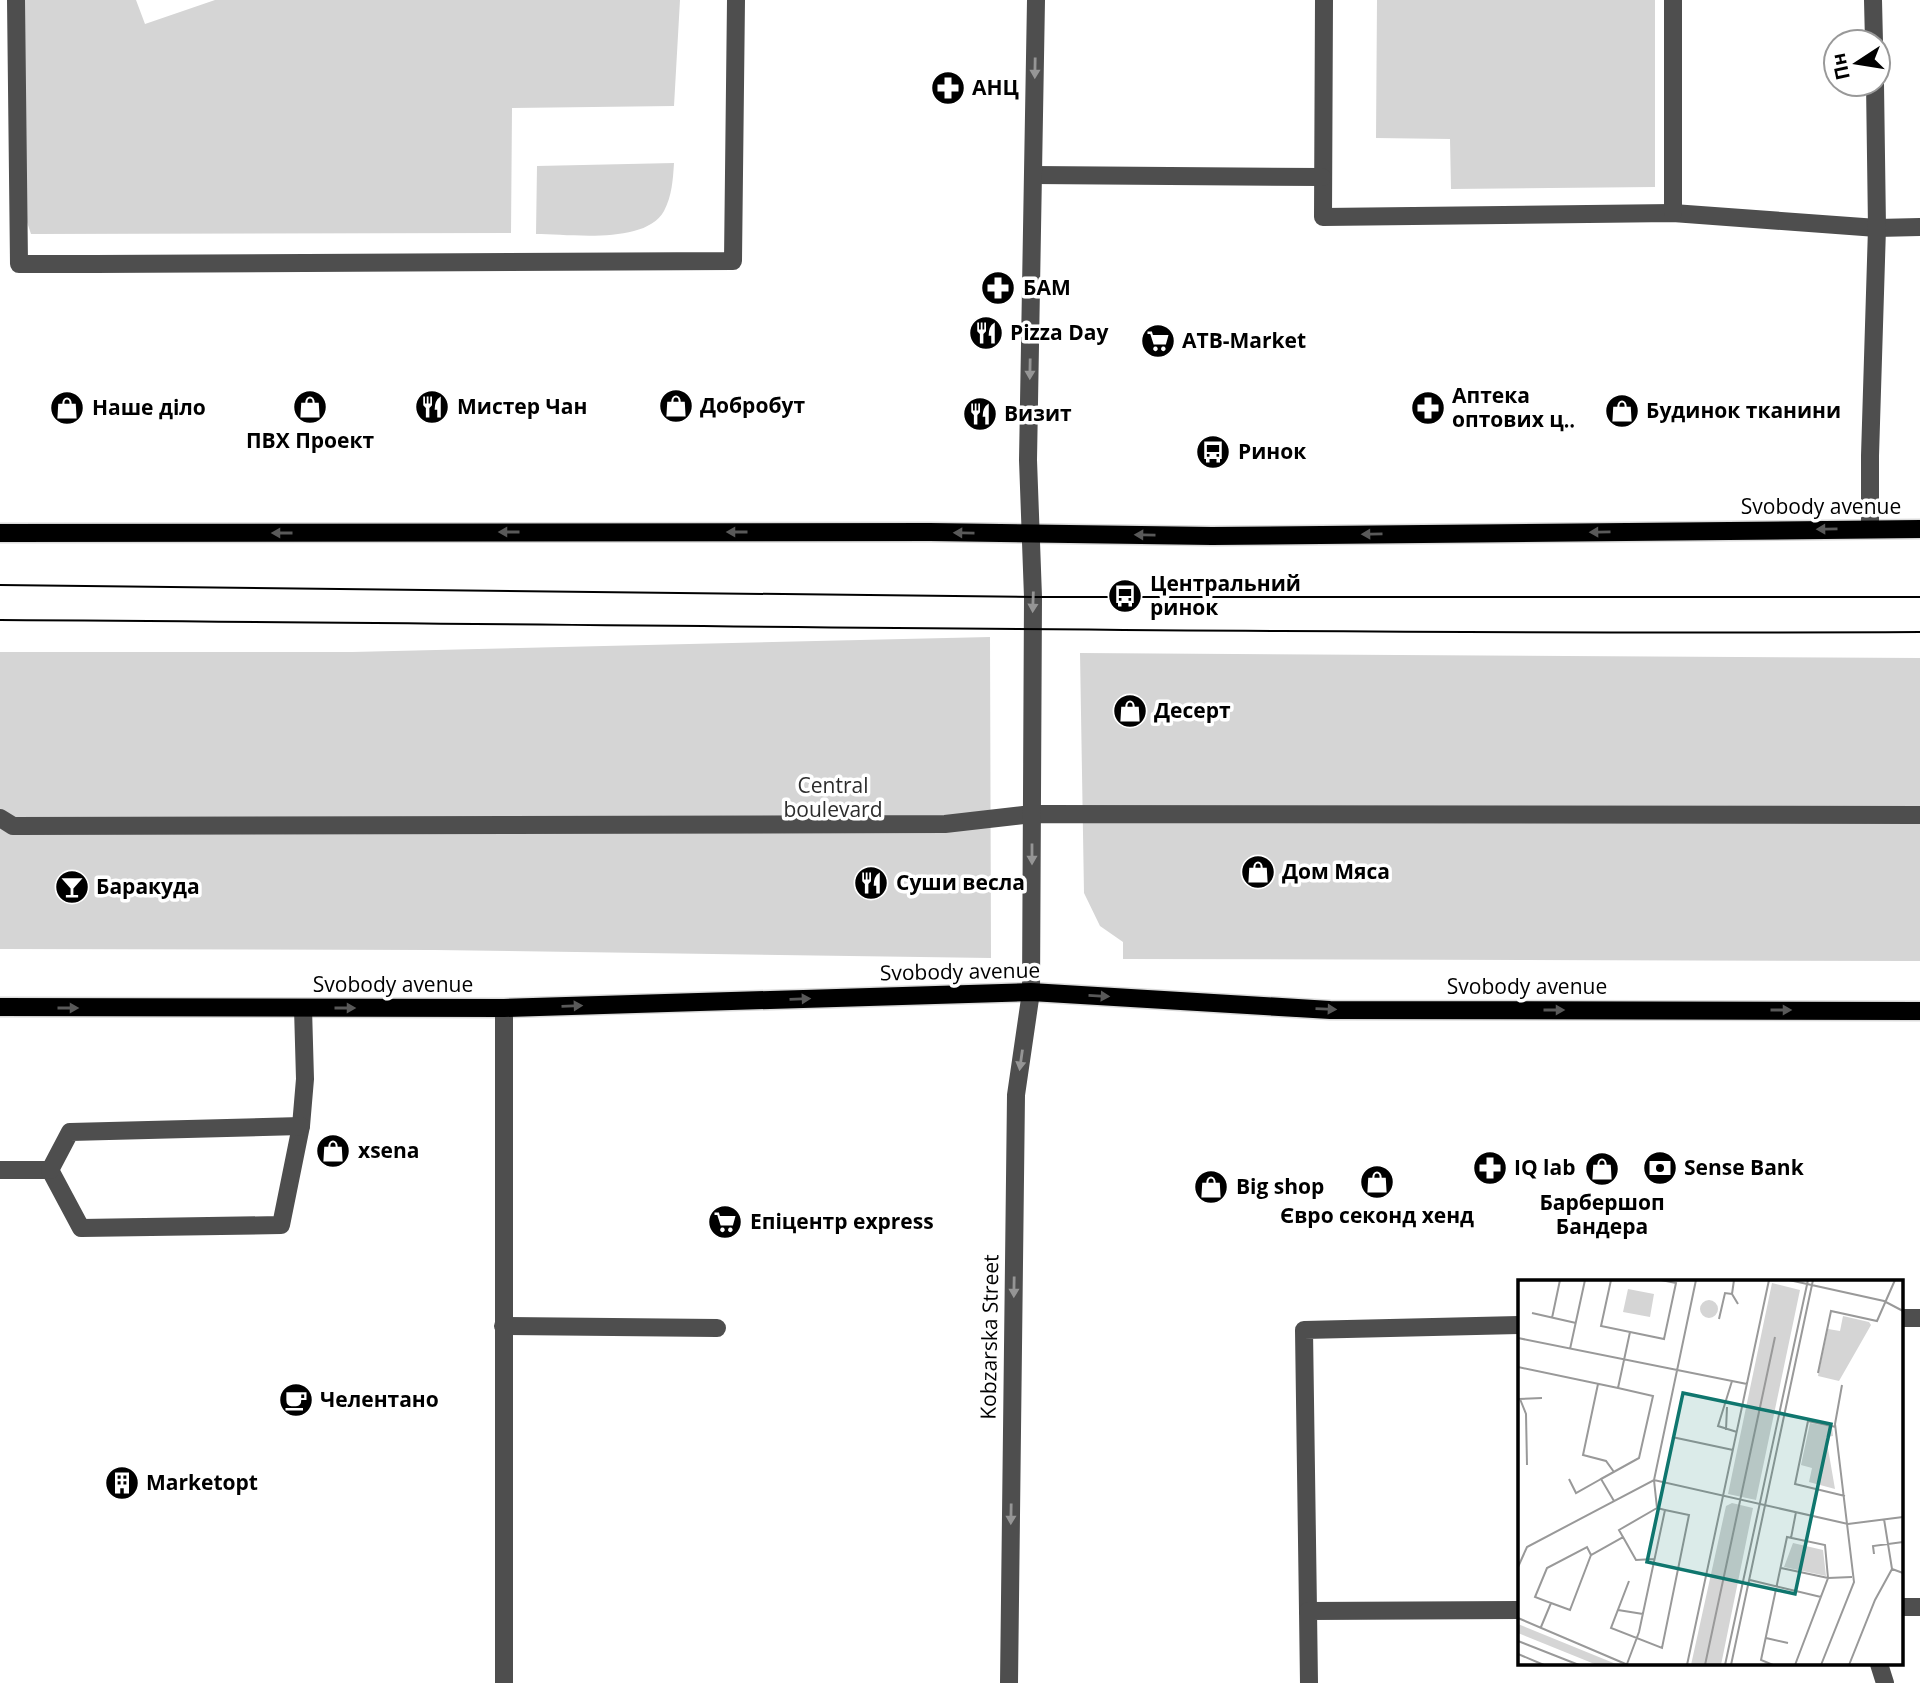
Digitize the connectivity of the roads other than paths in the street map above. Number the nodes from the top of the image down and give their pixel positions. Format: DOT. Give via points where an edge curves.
graph roads {
  1 [pos="16,0"];
  2 [pos="736,0"];
  3 [pos="1036,0"];
  4 [pos="1324,0"];
  5 [pos="1673,0"];
  6 [pos="1873,0"];
  7 [pos="1874,28"];
  8 [pos="1875,98"];
  9 [pos="1033,175"];
  10 [pos="1322,177"];
  11 [pos="1673,213"];
  12 [pos="1920,227"];
  13 [pos="1877,228"];
  14 [pos="1870,529"];
  15 [pos="1920,529"];
  16 [pos="0,533"];
  17 [pos="1032,534"];
  18 [pos="1032,814"];
  19 [pos="1920,815"];
  20 [pos="0,818"];
  21 [pos="1031,992"];
  22 [pos="0,1007"];
  23 [pos="303,1008"];
  24 [pos="504,1008"];
  25 [pos="1920,1011"];
  26 [pos="301,1125"];
  27 [pos="50,1170"];
  28 [pos="0,1171"];
  29 [pos="1902,1318"];
  30 [pos="1920,1318"];
  31 [pos="1518,1325"];
  32 [pos="503,1326"];
  33 [pos="717,1328"];
  34 [pos="1902,1607"];
  35 [pos="1920,1607"];
  36 [pos="1518,1610"];
  37 [pos="1308,1611"];
  38 [pos="1880,1666"];
  39 [pos="503,1683"];
  40 [pos="1009,1683"];
  41 [pos="1309,1683"];
  42 [pos="1885,1683"];
  1 -- 2 [label="street" via="19,264 733,261"];
  3 -- 9 [label="street, Kobzarska Street, one-way"];
  4 -- 10 [label="street"];
  5 -- 11 [label="street"];
  6 -- 7 [label="street"];
  8 -- 13 [label="street"];
  9 -- 10 [label="street"];
  9 -- 17 [label="street, Kobzarska Street, one-way" via="1028,460"];
  10 -- 11 [label="street" via="1323,217"];
  11 -- 13 [label="street"];
  12 -- 13 [label="street"];
  13 -- 14 [label="street"];
  14 -- 15 [label="main road, Svobody avenue"];
  14 -- 17 [label="main road, Svobody avenue, one-way"];
  17 -- 16 [label="main road, Svobody avenue, one-way"];
  17 -- 18 [label="street, Kobzarska Street, one-way"];
  18 -- 19 [label="street"];
  18 -- 20 [label="street" via="945,824 13,826"];
  18 -- 21 [label="street, Kobzarska Street, one-way"];
  24 -- 21 [label="main road, Svobody avenue, one-way"];
  21 -- 25 [label="main road, Svobody avenue, one-way" via="1329,1010"];
  21 -- 40 [label="street, Kobzarska Street, one-way" via="1016,1095"];
  22 -- 23 [label="main road, Svobody avenue, one-way"];
  23 -- 24 [label="main road, Svobody avenue, one-way"];
  23 -- 26 [label="street"];
  24 -- 32 [label="street"];
  26 -- 27 [label="street" via="70,1132"];
  26 -- 27 [label="street" via="281,1225 81,1228"];
  27 -- 28 [label="street"];
  29 -- 30 [label="street"];
  31 -- 37 [label="street" via="1304,1330"];
  32 -- 33 [label="street"];
  32 -- 39 [label="street"];
  34 -- 35 [label="street"];
  36 -- 37 [label="street"];
  37 -- 41 [label="street"];
  38 -- 42 [label="street"];
}
